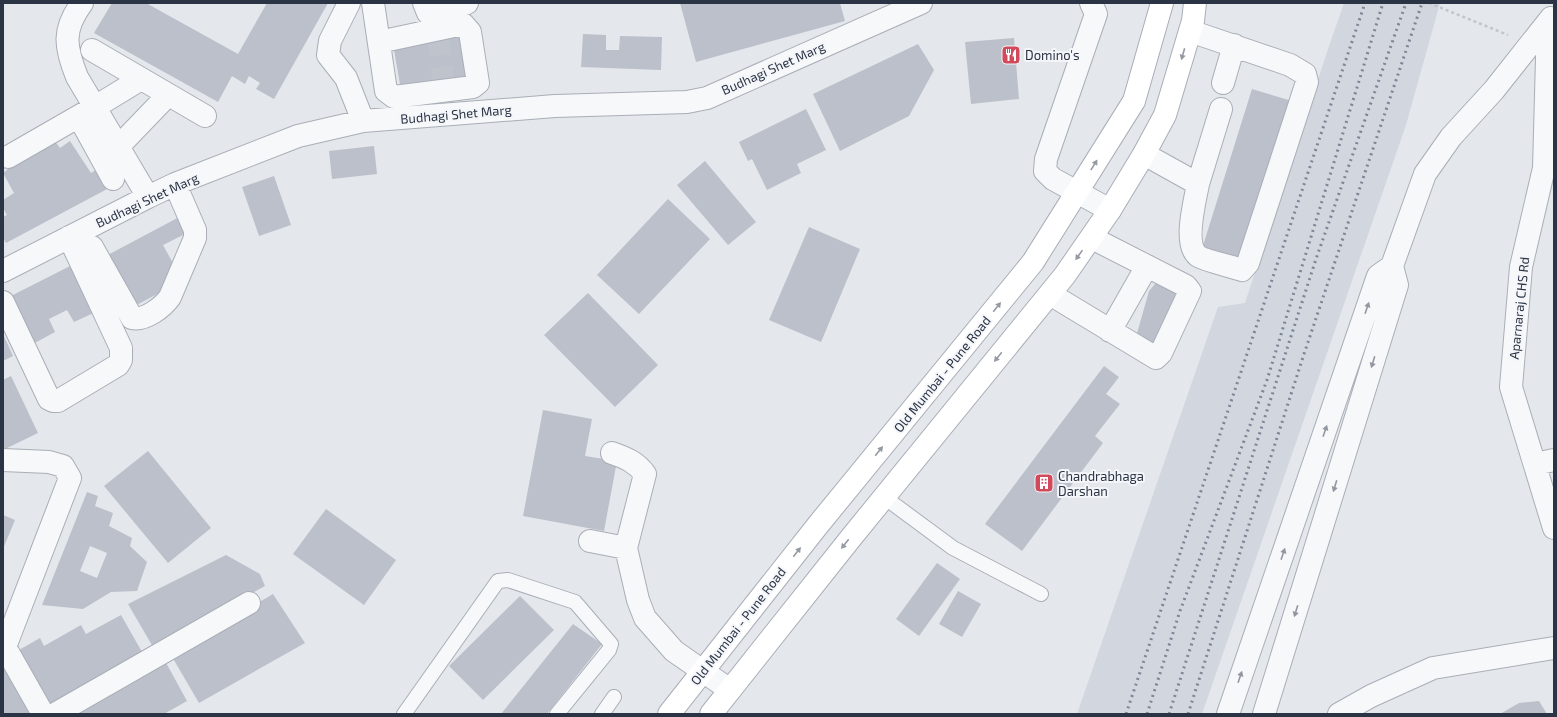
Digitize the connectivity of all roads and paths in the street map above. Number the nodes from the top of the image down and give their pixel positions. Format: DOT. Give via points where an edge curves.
graph roads {
  1 [pos="82,3"];
  2 [pos="349,3"];
  3 [pos="373,3"];
  4 [pos="424,3"];
  5 [pos="467,3"];
  6 [pos="921,3"];
  7 [pos="1091,3"];
  8 [pos="1162,3"];
  9 [pos="1195,3"];
  10 [pos="1429,3"];
  11 [pos="1551,18"];
  12 [pos="1190,30"];
  13 [pos="379,42"];
  14 [pos="1531,44"];
  15 [pos="1234,45"];
  16 [pos="92,50"];
  17 [pos="141,79"];
  18 [pos="1223,83"];
  19 [pos="168,95"];
  20 [pos="1221,109"];
  21 [pos="87,112"];
  22 [pos="205,116"];
  23 [pos="364,121"];
  24 [pos="118,147"];
  25 [pos="1144,154"];
  26 [pos="8,156"];
  27 [pos="113,179"];
  28 [pos="175,184"];
  29 [pos="1198,184"];
  30 [pos="1077,192"];
  31 [pos="148,197"];
  32 [pos="1110,210"];
  33 [pos="69,238"];
  34 [pos="1092,238"];
  35 [pos="92,247"];
  36 [pos="1147,266"];
  37 [pos="1392,266"];
  38 [pos="3,271"];
  39 [pos="1050,294"];
  40 [pos="3,302"];
  41 [pos="1110,331"];
  42 [pos="612,454"];
  43 [pos="3,460"];
  44 [pos="1544,462"];
  45 [pos="884,497"];
  46 [pos="840,498"];
  47 [pos="866,518"];
  48 [pos="1554,528"];
  49 [pos="590,541"];
  50 [pos="626,548"];
  51 [pos="1041,594"];
  52 [pos="249,603"];
  53 [pos="1554,648"];
  54 [pos="702,672"];
  55 [pos="730,690"];
  56 [pos="614,697"];
  57 [pos="43,714"];
  58 [pos="55,714"];
  59 [pos="404,714"];
  60 [pos="557,714"];
  61 [pos="602,714"];
  62 [pos="669,714"];
  63 [pos="711,714"];
  64 [pos="1228,714"];
  65 [pos="1264,714"];
  66 [pos="1339,714"];
  1 -- 21 [label="street" via="75,13 66,39 70,61"];
  2 -- 23 [label="street" via="330,42 328,55 346,78"];
  3 -- 13 [label="street"];
  4 -- 5 [label="street" via="428,13 433,17"];
  6 -- 23 [label="street, Budhagi Shet Marg" via="707,98 687,102 555,106"];
  7 -- 30 [label="street" via="1096,14 1046,159 1045,171 1053,180"];
  30 -- 8 [label="main road, Old Mumbai - Pune Road, one-way" via="1134,101"];
  9 -- 12 [label="main road"];
  10 -- 14 [label="path"];
  11 -- 14 [label="street"];
  11 -- 44 [label="street, Aparnaraj CHS Rd" via="1544,168 1521,267 1511,387"];
  12 -- 15 [label="street"];
  12 -- 25 [label="main road, one-way" via="1165,115"];
  13 -- 13 [label="street" via="438,32 463,24 470,32 478,83 473,87 394,97 386,91"];
  14 -- 37 [label="street" via="1451,137 1425,174"];
  15 -- 18 [label="street"];
  15 -- 29 [label="street" via="1290,65 1305,74 1307,82 1248,263 1242,270 1199,257 1193,250 1190,238"];
  16 -- 17 [label="street"];
  17 -- 19 [label="street"];
  17 -- 21 [label="street"];
  19 -- 22 [label="street"];
  19 -- 24 [label="street"];
  20 -- 29 [label="street"];
  21 -- 24 [label="street"];
  21 -- 26 [label="street"];
  21 -- 27 [label="street"];
  23 -- 28 [label="street, Budhagi Shet Marg" via="298,136"];
  24 -- 31 [label="street"];
  25 -- 29 [label="street"];
  25 -- 32 [label="main road"];
  28 -- 31 [label="street, Budhagi Shet Marg"];
  28 -- 35 [label="street" via="195,238 170,298 164,306 138,319 132,318"];
  30 -- 32 [label="street"];
  46 -- 30 [label="main road, Old Mumbai - Pune Road, one-way" via="1033,262"];
  31 -- 33 [label="street, Budhagi Shet Marg"];
  32 -- 34 [label="main road"];
  33 -- 38 [label="street, Budhagi Shet Marg"];
  33 -- 40 [label="street" via="121,348 121,360 118,365 58,401 49,399"];
  34 -- 36 [label="street"];
  34 -- 39 [label="main road, one-way"];
  36 -- 41 [label="street"];
  36 -- 41 [label="street" via="1186,286 1190,291 1162,352 1156,358"];
  64 -- 37 [label="street, one-way" via="1378,276"];
  37 -- 65 [label="street, one-way" via="1397,285"];
  39 -- 41 [label="street"];
  39 -- 45 [label="main road, one-way"];
  42 -- 50 [label="street" via="630,459 644,474"];
  43 -- 57 [label="street" via="50,462 63,466 70,478 5,647"];
  44 -- 48 [label="street, Aparnaraj CHS Rd"];
  45 -- 47 [label="main road"];
  45 -- 51 [label="lane" via="953,548"];
  46 -- 47 [label="main road"];
  54 -- 46 [label="main road, Old Mumbai - Pune Road, one-way"];
  47 -- 55 [label="main road, one-way"];
  49 -- 50 [label="street"];
  50 -- 54 [label="street" via="644,618 674,651"];
  52 -- 58 [label="street"];
  53 -- 66 [label="street" via="1433,668 1371,696"];
  54 -- 55 [label="street"];
  54 -- 62 [label="main road, Old Mumbai - Pune Road"];
  55 -- 63 [label="main road"];
  56 -- 61 [label="lane"];
  59 -- 60 [label="lane" via="498,581 508,580 576,602 611,644 609,650"];
}
